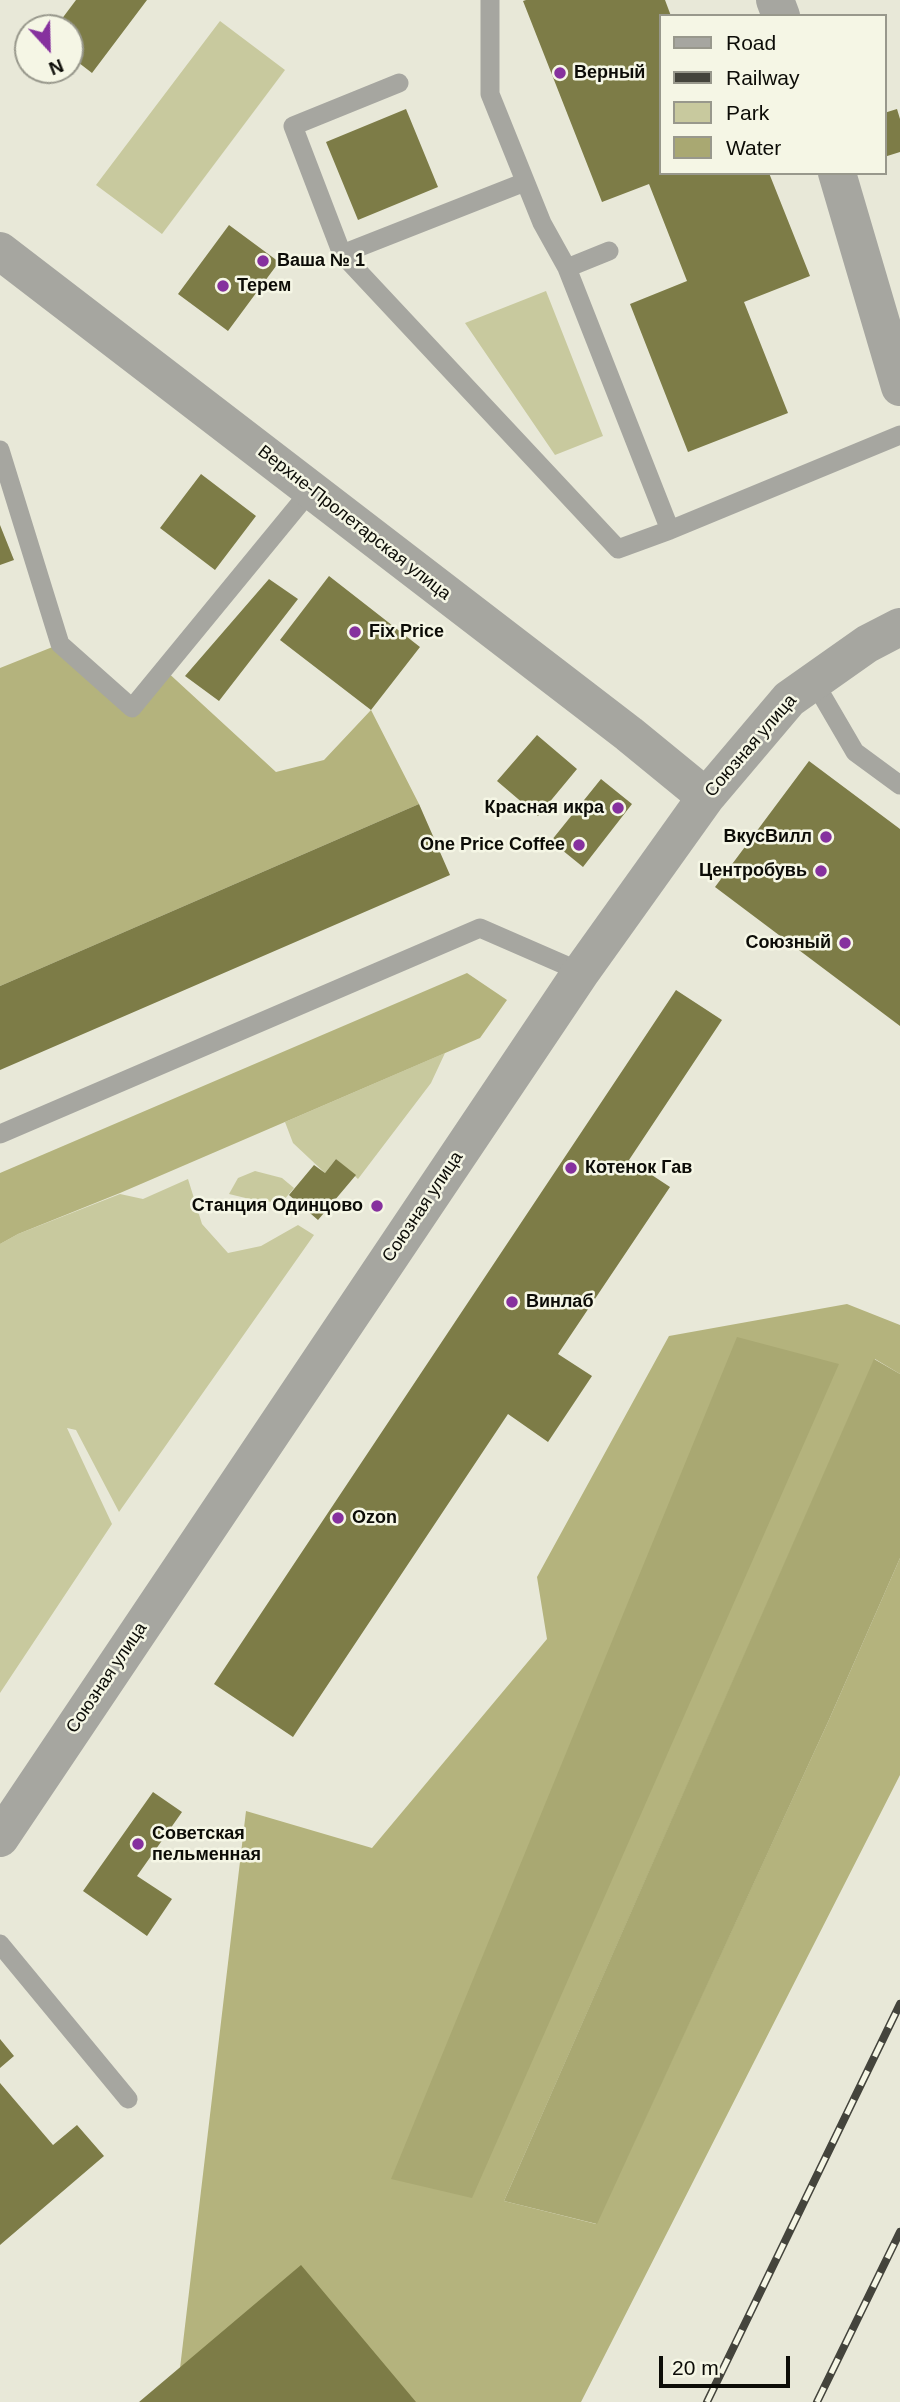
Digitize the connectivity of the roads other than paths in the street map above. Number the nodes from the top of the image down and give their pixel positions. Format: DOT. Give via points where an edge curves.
graph roads {
  1 [pos="490,0"];
  2 [pos="399,83"];
  3 [pos="838,175"];
  4 [pos="526,182"];
  5 [pos="0,251"];
  6 [pos="609,251"];
  7 [pos="342,254"];
  8 [pos="567,268"];
  9 [pos="900,387"];
  10 [pos="900,435"];
  11 [pos="0,450"];
  12 [pos="311,491"];
  13 [pos="670,530"];
  14 [pos="900,626"];
  15 [pos="813,680"];
  16 [pos="900,785"];
  17 [pos="706,797"];
  18 [pos="581,972"];
  19 [pos="0,1134"];
  20 [pos="1,1829"];
  21 [pos="0,1944"];
  22 [pos="128,2099"];
  1 -- 4 [label="lane" via="490,94"];
  2 -- 7 [label="lane" via="293,126"];
  3 -- 9 [label="street"];
  4 -- 7 [label="lane"];
  4 -- 8 [label="lane"];
  5 -- 12 [label="street, Верхне-Пролетарская улица"];
  6 -- 8 [label="lane"];
  7 -- 13 [label="lane" via="618,549"];
  8 -- 13 [label="lane"];
  10 -- 13 [label="lane"];
  11 -- 12 [label="lane" via="60,644 132,708"];
  12 -- 17 [label="street, Верхне-Пролетарская улица"];
  14 -- 15 [label="street, Союзная улица"];
  15 -- 16 [label="lane" via="855,752"];
  15 -- 17 [label="street, Союзная улица" via="789,699"];
  17 -- 18 [label="street, Союзная улица"];
  18 -- 19 [label="lane" via="480,928"];
  18 -- 20 [label="street, Союзная улица"];
  21 -- 22 [label="lane"];
}
